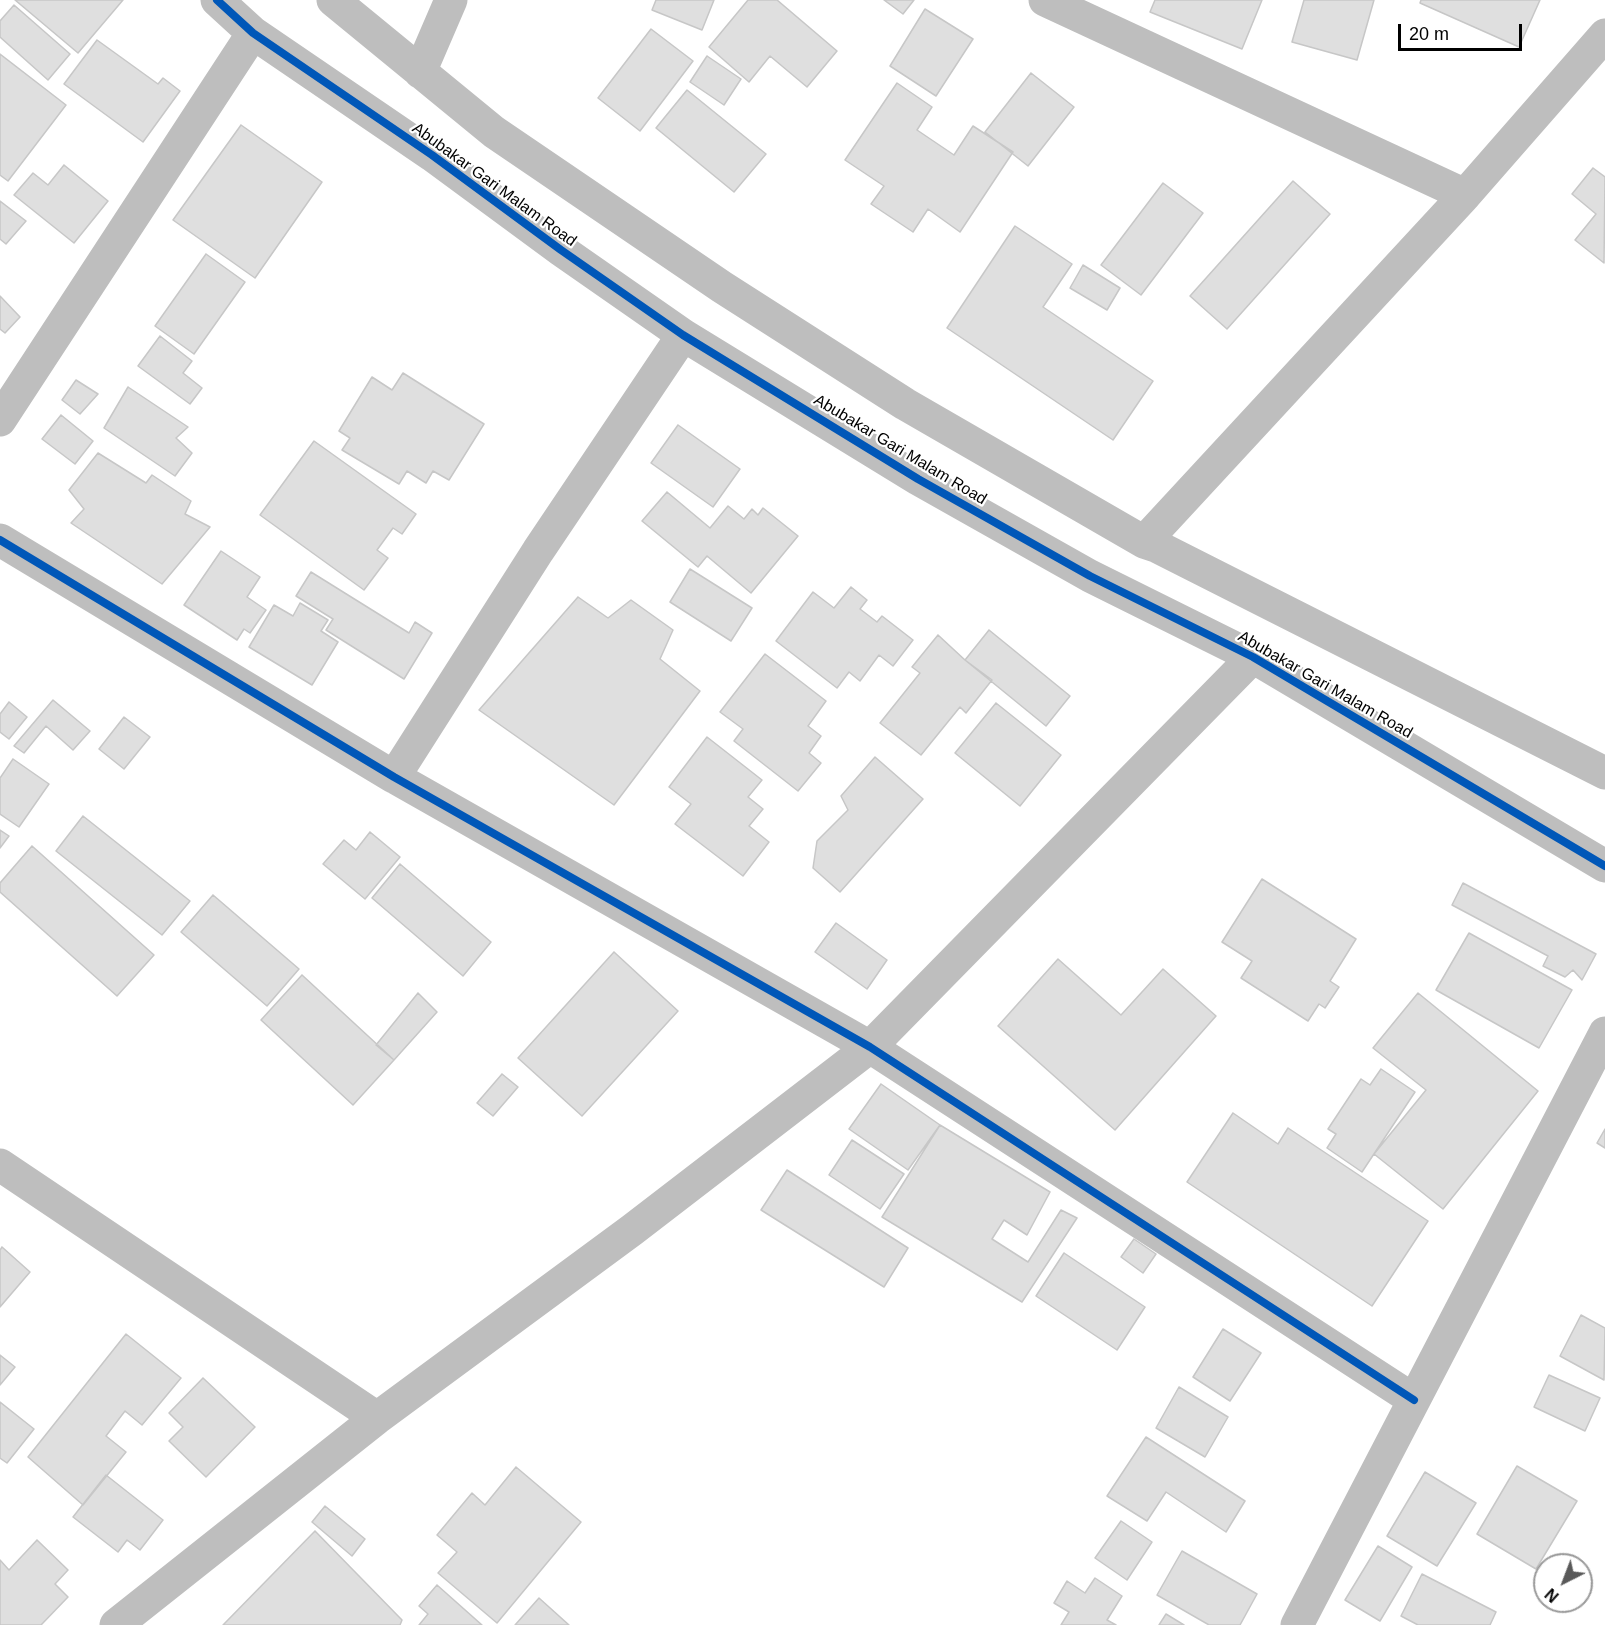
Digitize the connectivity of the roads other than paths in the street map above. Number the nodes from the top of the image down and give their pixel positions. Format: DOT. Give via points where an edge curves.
graph roads {
  1 [pos="217,0"];
  2 [pos="333,0"];
  3 [pos="451,0"];
  4 [pos="1045,0"];
  5 [pos="253,33"];
  6 [pos="1605,34"];
  7 [pos="420,72"];
  8 [pos="1465,195"];
  9 [pos="683,335"];
  10 [pos="0,420"];
  11 [pos="0,540"];
  12 [pos="1144,542"];
  13 [pos="1253,657"];
  14 [pos="1605,773"];
  15 [pos="394,777"];
  16 [pos="1605,866"];
  17 [pos="1605,1033"];
  18 [pos="870,1047"];
  19 [pos="0,1165"];
  20 [pos="1414,1400"];
  21 [pos="376,1418"];
  22 [pos="125,1623"];
  23 [pos="1297,1625"];
  1 -- 5 [label="street, Abubakar Gari Malam Road"];
  2 -- 7 [label="street"];
  3 -- 7 [label="street"];
  4 -- 8 [label="street"];
  5 -- 9 [label="street, Abubakar Gari Malam Road" via="432,155"];
  5 -- 10 [label="street"];
  6 -- 8 [label="street"];
  7 -- 12 [label="street" via="494,132 722,287 905,404"];
  8 -- 12 [label="street"];
  9 -- 13 [label="street, Abubakar Gari Malam Road" via="918,478 1090,576"];
  9 -- 15 [label="street" via="538,551"];
  11 -- 15 [label="street"];
  12 -- 14 [label="street"];
  13 -- 16 [label="street, Abubakar Gari Malam Road"];
  13 -- 18 [label="street"];
  15 -- 18 [label="street"];
  17 -- 20 [label="street"];
  18 -- 20 [label="street"];
  18 -- 21 [label="street" via="632,1230"];
  19 -- 21 [label="street"];
  20 -- 23 [label="street"];
  21 -- 22 [label="street"];
}
